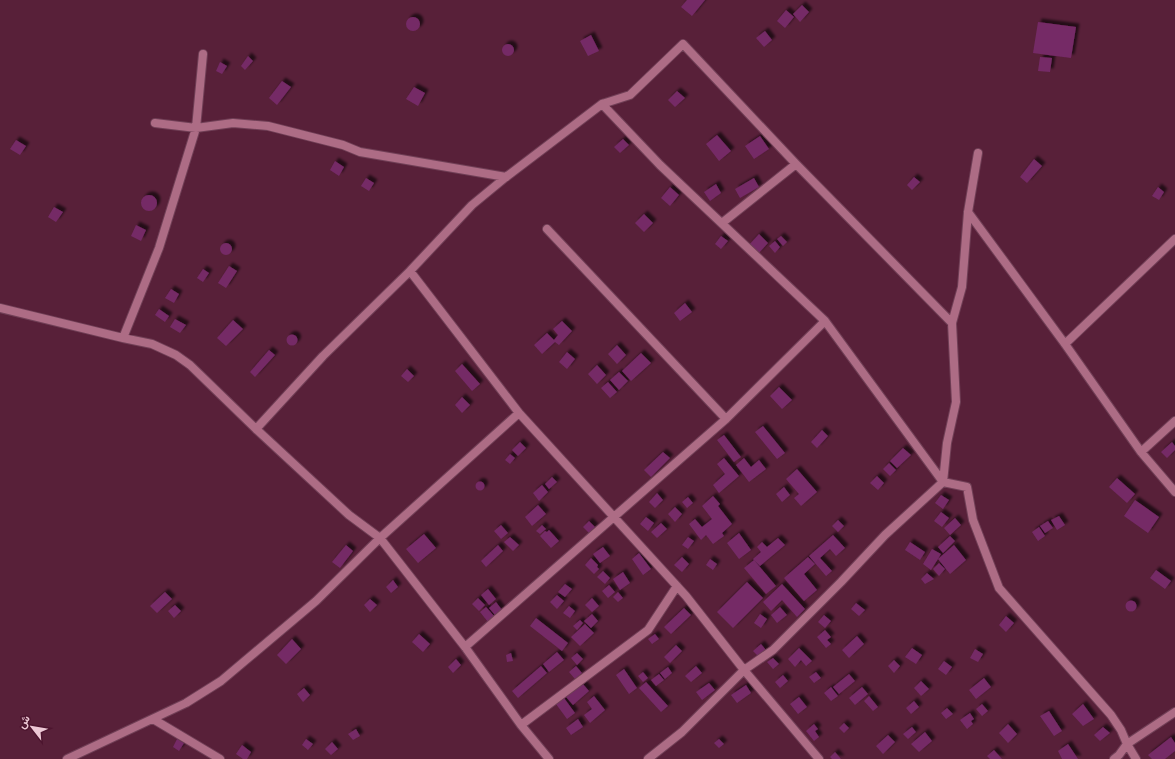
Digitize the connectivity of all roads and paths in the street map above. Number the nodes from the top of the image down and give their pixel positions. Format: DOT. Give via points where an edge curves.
graph roads {
  1 [pos="203,54"];
  2 [pos="602,104"];
  3 [pos="155,123"];
  4 [pos="196,128"];
  5 [pos="978,153"];
  6 [pos="796,164"];
  7 [pos="506,177"];
  8 [pos="968,212"];
  9 [pos="722,223"];
  10 [pos="547,229"];
  11 [pos="1175,239"];
  12 [pos="410,270"];
  13 [pos="0,308"];
  14 [pos="825,321"];
  15 [pos="952,323"];
  16 [pos="123,338"];
  17 [pos="1065,344"];
  18 [pos="519,413"];
  19 [pos="726,418"];
  20 [pos="1175,421"];
  21 [pos="256,429"];
  22 [pos="1141,452"];
  23 [pos="943,482"];
  24 [pos="1175,492"];
  25 [pos="612,516"];
  26 [pos="380,538"];
  27 [pos="677,586"];
  28 [pos="465,647"];
  29 [pos="744,670"];
  30 [pos="1175,712"];
  31 [pos="153,719"];
  32 [pos="520,725"];
  33 [pos="1127,744"];
  34 [pos="67,759"];
  35 [pos="220,759"];
  36 [pos="549,759"];
  37 [pos="648,759"];
  38 [pos="819,759"];
  39 [pos="1114,759"];
  40 [pos="1136,759"];
  1 -- 4 [label="street"];
  2 -- 6 [label="street" via="630,94 683,44"];
  2 -- 7 [label="street"];
  2 -- 9 [label="street" via="660,165"];
  3 -- 4 [label="street"];
  4 -- 7 [label="street" via="233,123 268,126 343,145 360,152"];
  4 -- 16 [label="street" via="159,248"];
  5 -- 8 [label="street"];
  6 -- 9 [label="street"];
  6 -- 15 [label="street"];
  7 -- 12 [label="street" via="472,205"];
  8 -- 15 [label="street" via="962,287"];
  8 -- 17 [label="street"];
  9 -- 14 [label="street"];
  10 -- 19 [label="street"];
  11 -- 17 [label="street"];
  12 -- 18 [label="street"];
  12 -- 21 [label="street" via="322,356"];
  13 -- 16 [label="street"];
  14 -- 19 [label="street"];
  14 -- 23 [label="street"];
  15 -- 23 [label="street" via="956,402 947,443"];
  16 -- 21 [label="street" via="152,344 190,365"];
  17 -- 22 [label="street"];
  18 -- 25 [label="street"];
  18 -- 26 [label="street"];
  19 -- 25 [label="street"];
  20 -- 22 [label="street"];
  21 -- 26 [label="street" via="349,516"];
  22 -- 24 [label="street"];
  23 -- 29 [label="street" via="885,535 773,650"];
  23 -- 33 [label="street" via="967,487 973,520 999,588 1111,715"];
  25 -- 27 [label="street"];
  25 -- 28 [label="street"];
  26 -- 28 [label="street"];
  26 -- 31 [label="street" via="316,601 221,681 186,703"];
  27 -- 29 [label="street"];
  27 -- 32 [label="street" via="648,630"];
  28 -- 32 [label="street"];
  29 -- 37 [label="street" via="682,732"];
  29 -- 38 [label="street"];
  30 -- 33 [label="street"];
  31 -- 34 [label="street"];
  31 -- 35 [label="street"];
  32 -- 36 [label="street"];
  33 -- 39 [label="street"];
  33 -- 40 [label="street"];
}
